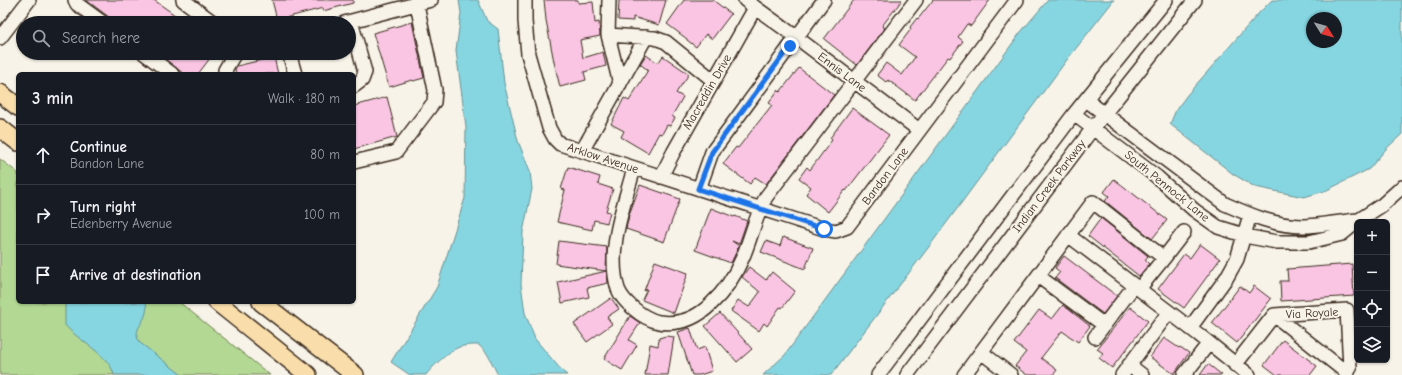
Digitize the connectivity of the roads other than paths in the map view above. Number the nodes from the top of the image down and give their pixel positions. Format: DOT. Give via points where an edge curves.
graph roads {
  1 [pos="29,0"];
  2 [pos="75,0"];
  3 [pos="183,0"];
  4 [pos="431,0"];
  5 [pos="525,0"];
  6 [pos="609,0"];
  7 [pos="824,0"];
  8 [pos="916,0"];
  9 [pos="1017,0"];
  10 [pos="1166,0"];
  11 [pos="1195,0"];
  12 [pos="416,2"];
  13 [pos="750,4"];
  14 [pos="17,16"];
  15 [pos="93,16"];
  16 [pos="205,16"];
  17 [pos="16,17"];
  18 [pos="356,19"];
  19 [pos="608,35"];
  20 [pos="646,37"];
  21 [pos="796,37"];
  22 [pos="0,38"];
  23 [pos="356,47"];
  24 [pos="153,60"];
  25 [pos="230,60"];
  26 [pos="291,60"];
  27 [pos="169,72"];
  28 [pos="223,72"];
  29 [pos="294,72"];
  30 [pos="714,81"];
  31 [pos="855,81"];
  32 [pos="356,84"];
  33 [pos="620,84"];
  34 [pos="0,93"];
  35 [pos="1086,100"];
  36 [pos="16,105"];
  37 [pos="1074,114"];
  38 [pos="1103,114"];
  39 [pos="0,128"];
  40 [pos="1093,128"];
  41 [pos="919,130"];
  42 [pos="16,140"];
  43 [pos="582,150"];
  44 [pos="356,162"];
  45 [pos="634,168"];
  46 [pos="661,177"];
  47 [pos="1402,188"];
  48 [pos="698,189"];
  49 [pos="760,209"];
  50 [pos="1250,215"];
  51 [pos="1361,219"];
  52 [pos="1354,221"];
  53 [pos="1354,224"];
  54 [pos="1184,232"];
  55 [pos="1068,235"];
  56 [pos="1245,236"];
  57 [pos="1164,258"];
  58 [pos="1038,276"];
  59 [pos="1137,288"];
  60 [pos="219,304"];
  61 [pos="264,304"];
  62 [pos="1169,312"];
  63 [pos="1274,315"];
  64 [pos="1104,325"];
  65 [pos="1190,328"];
  66 [pos="1095,337"];
  67 [pos="1209,342"];
  68 [pos="981,352"];
  69 [pos="1125,370"];
  70 [pos="1241,371"];
  71 [pos="1346,374"];
  72 [pos="308,375"];
  73 [pos="355,375"];
  74 [pos="878,375"];
  75 [pos="907,375"];
  76 [pos="964,375"];
  77 [pos="1011,375"];
  78 [pos="1142,375"];
  79 [pos="1184,375"];
  1 -- 14 [label="street"];
  2 -- 15 [label="street"];
  3 -- 16 [label="street"];
  4 -- 12 [label="street"];
  5 -- 43 [label="street, Arklow Avenue" via="524,21 528,54 549,128 560,144"];
  6 -- 19 [label="street"];
  7 -- 21 [label="street"];
  8 -- 31 [label="street"];
  9 -- 41 [label="street, Bandon Lane"];
  10 -- 35 [label="street, Indian Creek Parkway"];
  11 -- 38 [label="street, Indian Creek Parkway"];
  12 -- 18 [label="street"];
  12 -- 44 [label="street" via="435,90 434,102 396,152"];
  13 -- 21 [label="street, Ennis Lane"];
  13 -- 30 [label="street, Macreddin Drive"];
  17 -- 22 [label="street"];
  19 -- 20 [label="street"];
  19 -- 33 [label="street"];
  20 -- 30 [label="street" via="666,42"];
  20 -- 33 [label="street"];
  21 -- 31 [label="street, Ennis Lane"];
  21 -- 48 [label="street" via="712,152"];
  23 -- 32 [label="street" via="365,72 362,80"];
  24 -- 27 [label="street"];
  25 -- 28 [label="street"];
  26 -- 29 [label="street"];
  30 -- 46 [label="street, Macreddin Drive"];
  31 -- 41 [label="street, Ennis Lane"];
  31 -- 49 [label="street"];
  33 -- 43 [label="street"];
  34 -- 36 [label="main road"];
  35 -- 37 [label="street, Indian Creek Parkway"];
  35 -- 38 [label="street, South Pennock Lane"];
  37 -- 40 [label="street, South Pennock Lane"];
  37 -- 74 [label="street, Indian Creek Parkway"];
  38 -- 40 [label="street, Indian Creek Parkway"];
  38 -- 50 [label="street, South Pennock Lane" via="1225,204"];
  39 -- 42 [label="main road"];
  40 -- 56 [label="street, South Pennock Lane" via="1157,177 1194,210 1218,227"];
  40 -- 75 [label="street, Indian Creek Parkway"];
  41 -- 49 [label="street, Bandon Lane" via="847,227 836,231 824,229"];
  43 -- 45 [label="street, Arklow Avenue"];
  45 -- 46 [label="street, Arklow Avenue"];
  45 -- 49 [label="street" via="618,226 614,271 619,291 626,303 652,321 670,324 685,321 699,315 712,304 730,281 742,259"];
  46 -- 48 [label="street, Arklow Avenue"];
  47 -- 51 [label="street, South Pennock Lane"];
  48 -- 49 [label="street, Bandon Lane"];
  50 -- 52 [label="street, South Pennock Lane" via="1283,224 1303,226"];
  50 -- 56 [label="street"];
  53 -- 56 [label="street, South Pennock Lane" via="1342,234 1309,242 1277,242"];
  54 -- 57 [label="street"];
  55 -- 57 [label="street" via="1093,202"];
  55 -- 58 [label="street"];
  55 -- 59 [label="street, Via Royale"];
  56 -- 65 [label="street" via="1227,277"];
  57 -- 59 [label="street"];
  58 -- 64 [label="street"];
  58 -- 68 [label="street"];
  59 -- 62 [label="street, Via Royale"];
  59 -- 64 [label="street"];
  60 -- 72 [label="main road"];
  61 -- 73 [label="main road"];
  62 -- 65 [label="street, Via Royale"];
  62 -- 69 [label="street"];
  63 -- 70 [label="street, Via Royale"];
  63 -- 71 [label="street"];
  63 -- 71 [label="street, Via Royale" via="1347,310 1350,368"];
  64 -- 66 [label="street"];
  65 -- 67 [label="street, Via Royale"];
  67 -- 70 [label="street, Via Royale"];
  67 -- 79 [label="street"];
  68 -- 76 [label="street"];
  68 -- 77 [label="street"];
  69 -- 78 [label="street"];
}
